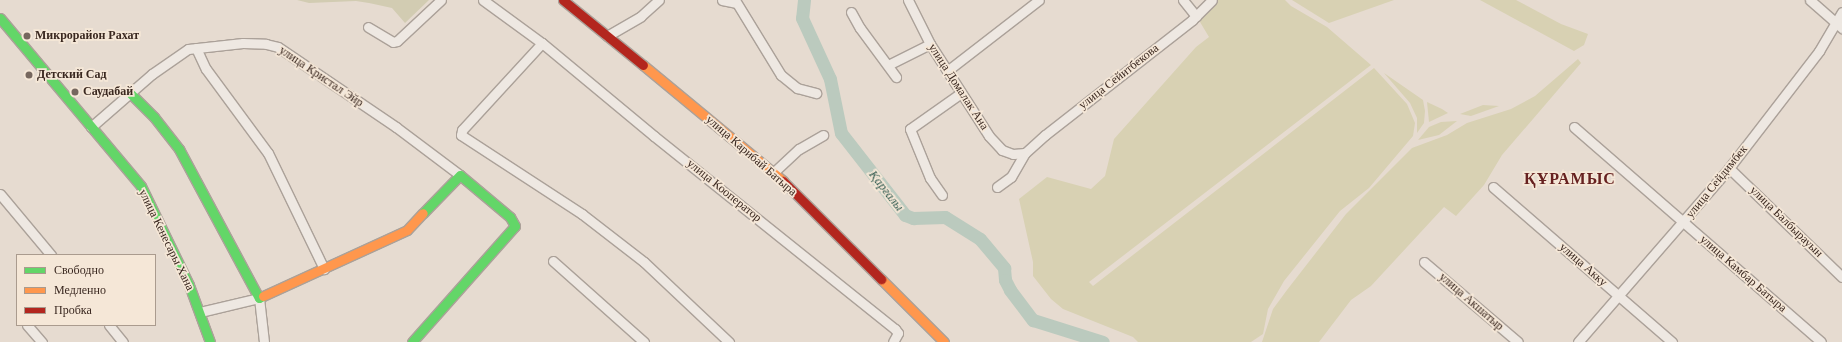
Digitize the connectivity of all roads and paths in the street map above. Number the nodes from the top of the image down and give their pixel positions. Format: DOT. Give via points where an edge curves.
graph roads {
  1 [pos="441,0"];
  2 [pos="483,0"];
  3 [pos="563,0"];
  4 [pos="659,0"];
  5 [pos="722,0"];
  6 [pos="908,0"];
  7 [pos="1039,0"];
  8 [pos="1183,0"];
  9 [pos="1212,0"];
  10 [pos="1810,0"];
  11 [pos="736,2"];
  12 [pos="851,12"];
  13 [pos="1842,12"];
  14 [pos="1196,16"];
  15 [pos="0,18"];
  16 [pos="1839,26"];
  17 [pos="368,27"];
  18 [pos="607,36"];
  19 [pos="542,43"];
  20 [pos="930,44"];
  21 [pos="196,48"];
  22 [pos="888,65"];
  23 [pos="947,72"];
  24 [pos="896,77"];
  25 [pos="816,93"];
  26 [pos="961,93"];
  27 [pos="130,94"];
  28 [pos="91,127"];
  29 [pos="1574,127"];
  30 [pos="823,135"];
  31 [pos="1024,153"];
  32 [pos="1729,168"];
  33 [pos="774,172"];
  34 [pos="460,175"];
  35 [pos="997,187"];
  36 [pos="1493,187"];
  37 [pos="0,194"];
  38 [pos="942,195"];
  39 [pos="1684,222"];
  40 [pos="50,254"];
  41 [pos="553,261"];
  42 [pos="1424,262"];
  43 [pos="324,269"];
  44 [pos="1842,277"];
  45 [pos="1619,296"];
  46 [pos="259,298"];
  47 [pos="200,312"];
  48 [pos="28,326"];
  49 [pos="110,326"];
  50 [pos="42,342"];
  51 [pos="123,342"];
  52 [pos="210,342"];
  53 [pos="264,342"];
  54 [pos="412,342"];
  55 [pos="644,342"];
  56 [pos="730,342"];
  57 [pos="893,342"];
  58 [pos="944,342"];
  59 [pos="1518,342"];
  60 [pos="1578,342"];
  61 [pos="1672,342"];
  62 [pos="1821,342"];
  1 -- 17 [label="street" via="397,41 393,42"];
  2 -- 19 [label="street, улица Кооператор"];
  3 -- 18 [label="street, улица Карибай Батыра"];
  4 -- 18 [label="street" via="641,16"];
  5 -- 11 [label="street"];
  6 -- 20 [label="street, улица Домалак Ана"];
  7 -- 23 [label="street"];
  8 -- 14 [label="street"];
  9 -- 14 [label="street, улица Сейитбекова"];
  10 -- 16 [label="street"];
  11 -- 25 [label="street" via="780,75 797,88"];
  12 -- 22 [label="street"];
  13 -- 16 [label="street, улица Сейдимбек"];
  14 -- 31 [label="street, улица Сейитбекова"];
  15 -- 28 [label="street, улица Кенесары Хана"];
  16 -- 32 [label="street, улица Сейдимбек"];
  18 -- 33 [label="street, улица Карибай Батыра"];
  19 -- 56 [label="street" via="462,130 461,135 556,196 638,257"];
  19 -- 57 [label="street, улица Кооператор" via="654,136 895,328 898,333"];
  20 -- 22 [label="street"];
  20 -- 23 [label="street, улица Домалак Ана"];
  21 -- 27 [label="street, улица Кристал Эйр" via="175,57"];
  21 -- 34 [label="street, улица Кристал Эйр" via="243,43 278,46 396,127"];
  21 -- 43 [label="street" via="206,69 268,153"];
  22 -- 24 [label="street"];
  23 -- 26 [label="street, улица Домалак Ана"];
  26 -- 31 [label="street, улица Домалак Ана" via="989,136 1002,150 1013,154"];
  26 -- 38 [label="street" via="910,129 930,178"];
  27 -- 28 [label="street, улица Кристал Эйр"];
  27 -- 46 [label="street" via="154,116 179,149"];
  28 -- 47 [label="street, улица Кенесары Хана" via="140,186"];
  29 -- 39 [label="street, улица Камбар Батыра"];
  30 -- 33 [label="street" via="799,149"];
  31 -- 35 [label="street" via="1010,177"];
  32 -- 39 [label="street, улица Сейдимбек"];
  32 -- 44 [label="street, улица Балбырауын"];
  33 -- 58 [label="street, улица Карибай Батыра"];
  34 -- 43 [label="street" via="407,230"];
  34 -- 54 [label="street, улица Кристал Эйр" via="510,217 515,226"];
  36 -- 45 [label="street, улица Акку"];
  37 -- 40 [label="street"];
  39 -- 45 [label="street, улица Сейдимбек"];
  39 -- 62 [label="street, улица Камбар Батыра"];
  41 -- 55 [label="street"];
  42 -- 59 [label="street, улица Акшатыр"];
  43 -- 46 [label="street"];
  45 -- 60 [label="street, улица Сейдимбек"];
  45 -- 61 [label="street, улица Акку"];
  46 -- 47 [label="street"];
  46 -- 53 [label="street"];
  47 -- 52 [label="street, улица Кенесары Хана"];
  48 -- 50 [label="street"];
  49 -- 51 [label="street"];
}
